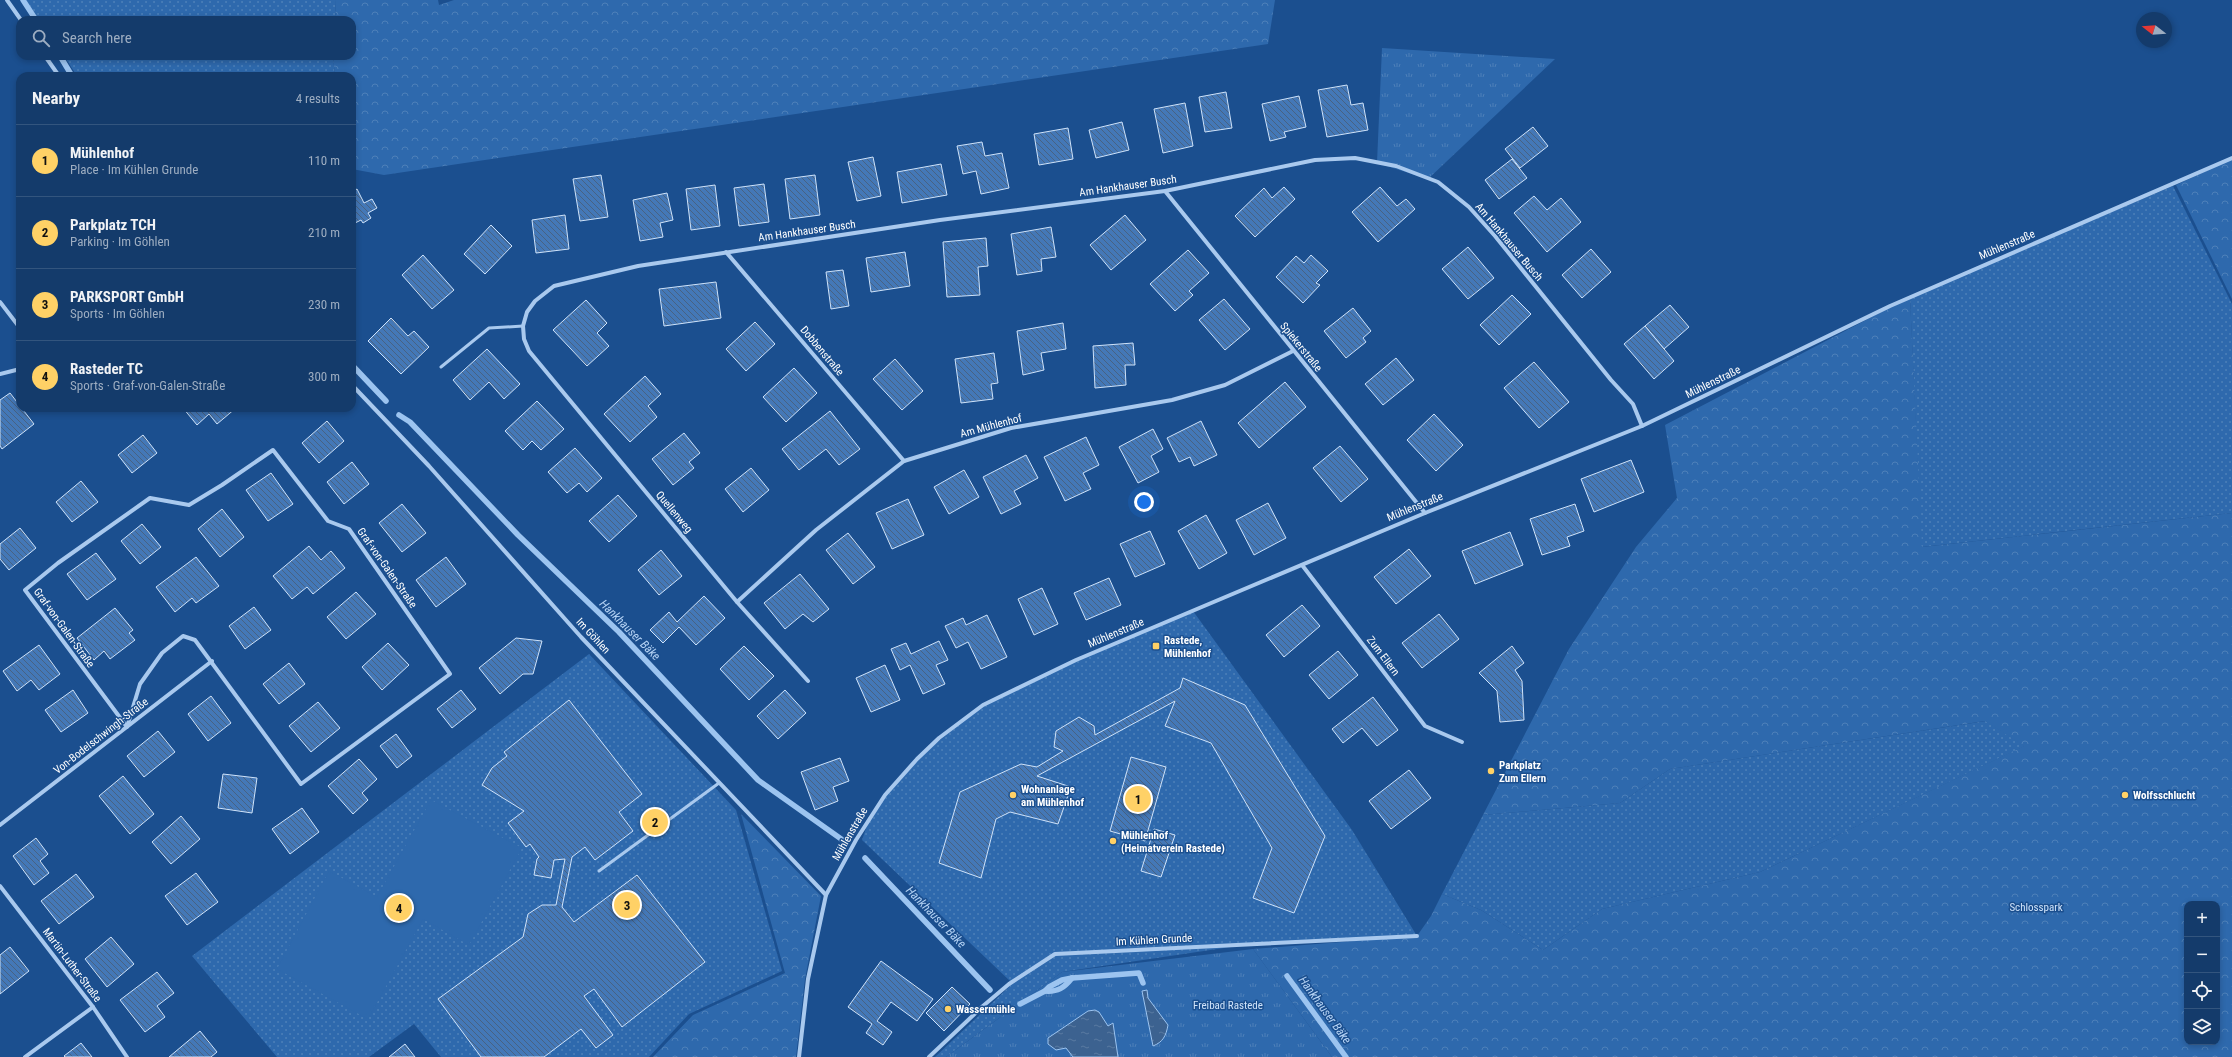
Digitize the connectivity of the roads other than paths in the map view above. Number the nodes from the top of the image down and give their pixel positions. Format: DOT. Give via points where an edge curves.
graph roads {
  1 [pos="7,0"];
  2 [pos="18,16"];
  3 [pos="48,60"];
  4 [pos="56,72"];
  5 [pos="2232,158"];
  6 [pos="1166,191"];
  7 [pos="726,252"];
  8 [pos="0,302"];
  9 [pos="16,323"];
  10 [pos="523,326"];
  11 [pos="1293,351"];
  12 [pos="440,367"];
  13 [pos="16,370"];
  14 [pos="0,374"];
  15 [pos="356,389"];
  16 [pos="1642,426"];
  17 [pos="904,461"];
  18 [pos="1425,513"];
  19 [pos="1302,565"];
  20 [pos="736,602"];
  21 [pos="212,661"];
  22 [pos="808,681"];
  23 [pos="127,727"];
  24 [pos="1462,742"];
  25 [pos="719,783"];
  26 [pos="0,825"];
  27 [pos="599,871"];
  28 [pos="0,886"];
  29 [pos="826,895"];
  30 [pos="1417,936"];
  31 [pos="93,1007"];
  32 [pos="25,1057"];
  33 [pos="127,1057"];
  34 [pos="800,1057"];
  35 [pos="929,1057"];
  1 -- 2 [label="street"];
  3 -- 4 [label="street"];
  5 -- 16 [label="street, Mühlenstraße" via="1890,306"];
  6 -- 7 [label="street, Am Hankhauser Busch" via="940,220"];
  6 -- 11 [label="street, Spiekerstraße"];
  6 -- 16 [label="street, Am Hankhauser Busch" via="1315,160 1355,158 1396,166 1438,182 1468,207 1494,236 1633,404"];
  7 -- 10 [label="street, Am Hankhauser Busch" via="638,266 554,286 535,301 527,312"];
  7 -- 17 [label="street, Dobbenstraße"];
  8 -- 9 [label="street"];
  10 -- 12 [label="lane" via="489,328"];
  10 -- 20 [label="street, Quellenweg" via="524,339 529,351"];
  11 -- 17 [label="street, Am Mühlenhof" via="1225,385 1172,400 1011,428"];
  11 -- 18 [label="street, Spiekerstraße"];
  13 -- 14 [label="street"];
  15 -- 25 [label="street, Im Göhlen" via="429,466 581,637"];
  16 -- 18 [label="street, Mühlenstraße"];
  17 -- 20 [label="street, Am Mühlenhof" via="816,530"];
  18 -- 19 [label="street, Mühlenstraße"];
  19 -- 24 [label="street, Zum Ellern" via="1425,726"];
  19 -- 29 [label="street, Mühlenstraße" via="1076,660 983,705 939,738 885,795 856,840"];
  20 -- 22 [label="street, Quellenweg"];
  21 -- 23 [label="street, Von-Bodelschwingh-Straße"];
  21 -- 23 [label="street, Graf-von-Galen-Straße" via="195,640 183,636 162,653 140,684"];
  21 -- 23 [label="street, Graf-von-Galen-Straße" via="300,784 450,674 349,529 328,521 272,450 188,505 150,498 58,563 25,590"];
  23 -- 26 [label="street, Von-Bodelschwingh-Straße"];
  25 -- 27 [label="lane"];
  25 -- 29 [label="street, Im Göhlen"];
  28 -- 31 [label="street, Martin-Luther-Straße"];
  29 -- 34 [label="street, Mühlenstraße" via="808,979"];
  30 -- 35 [label="street, Im Kühlen Grunde" via="1055,954 1008,984"];
  31 -- 32 [label="street"];
  31 -- 33 [label="street, Martin-Luther-Straße"];
}
